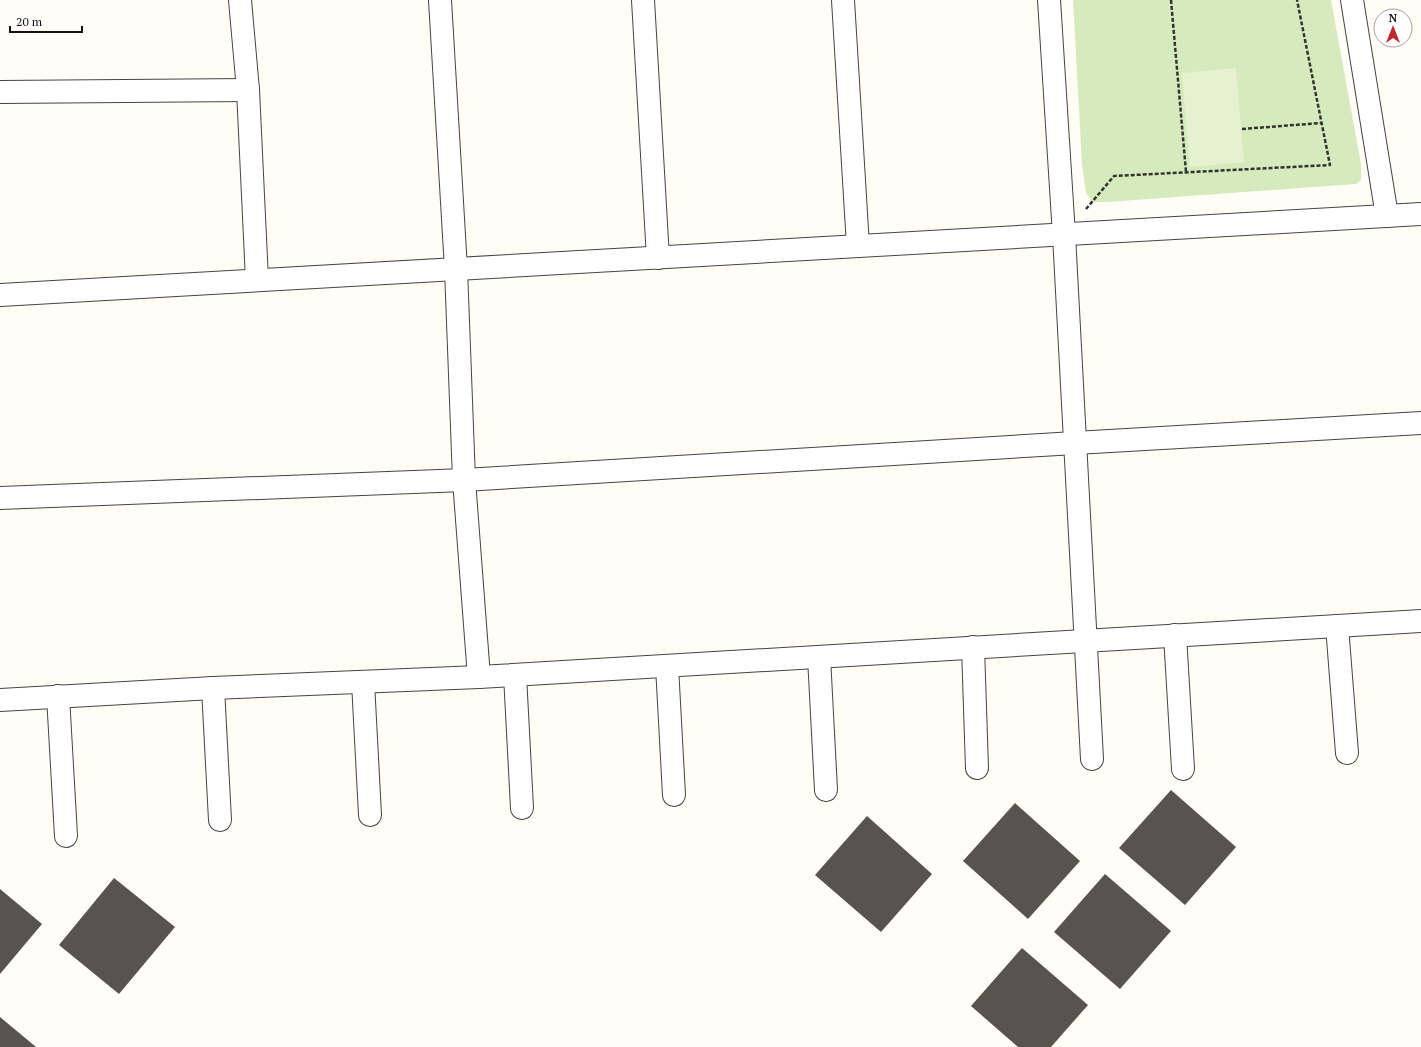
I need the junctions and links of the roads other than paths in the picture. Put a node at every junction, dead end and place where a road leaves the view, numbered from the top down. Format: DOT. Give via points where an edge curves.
graph roads {
  1 [pos="240,0"];
  2 [pos="440,0"];
  3 [pos="643,0"];
  4 [pos="843,0"];
  5 [pos="1049,0"];
  6 [pos="1352,0"];
  7 [pos="248,90"];
  8 [pos="0,92"];
  9 [pos="1421,214"];
  10 [pos="1387,216"];
  11 [pos="1064,235"];
  12 [pos="858,246"];
  13 [pos="658,258"];
  14 [pos="456,269"];
  15 [pos="257,280"];
  16 [pos="0,295"];
  17 [pos="1421,423"];
  18 [pos="1075,443"];
  19 [pos="464,480"];
  20 [pos="0,498"];
  21 [pos="1421,621"];
  22 [pos="1337,626"];
  23 [pos="1175,636"];
  24 [pos="1086,641"];
  25 [pos="973,647"];
  26 [pos="819,657"];
  27 [pos="667,666"];
  28 [pos="514,675"];
  29 [pos="479,677"];
  30 [pos="363,682"];
  31 [pos="213,688"];
  32 [pos="58,696"];
  33 [pos="0,700"];
  34 [pos="1347,753"];
  35 [pos="1092,759"];
  36 [pos="977,768"];
  37 [pos="1183,769"];
  38 [pos="826,790"];
  39 [pos="674,795"];
  40 [pos="522,808"];
  41 [pos="370,815"];
  42 [pos="220,820"];
  43 [pos="66,836"];
  1 -- 7 [label="street"];
  2 -- 14 [label="street"];
  3 -- 13 [label="street"];
  4 -- 12 [label="street"];
  5 -- 11 [label="street"];
  6 -- 10 [label="street"];
  7 -- 8 [label="street"];
  7 -- 15 [label="street"];
  9 -- 10 [label="street"];
  10 -- 11 [label="street"];
  11 -- 12 [label="street"];
  11 -- 18 [label="street"];
  12 -- 13 [label="street"];
  13 -- 14 [label="street"];
  14 -- 15 [label="street"];
  14 -- 19 [label="street"];
  15 -- 16 [label="street"];
  17 -- 18 [label="street"];
  18 -- 19 [label="street"];
  18 -- 24 [label="street"];
  19 -- 20 [label="street"];
  19 -- 29 [label="street"];
  21 -- 22 [label="street"];
  22 -- 23 [label="street"];
  22 -- 34 [label="street"];
  23 -- 24 [label="street"];
  23 -- 37 [label="street"];
  24 -- 25 [label="street"];
  24 -- 35 [label="street"];
  25 -- 26 [label="street"];
  25 -- 36 [label="street"];
  26 -- 27 [label="street"];
  26 -- 38 [label="street"];
  27 -- 28 [label="street"];
  27 -- 39 [label="street"];
  28 -- 29 [label="street"];
  28 -- 40 [label="street"];
  29 -- 30 [label="street"];
  30 -- 31 [label="street"];
  30 -- 41 [label="street"];
  31 -- 32 [label="street"];
  31 -- 42 [label="street"];
  32 -- 33 [label="street"];
  32 -- 43 [label="street"];
}
